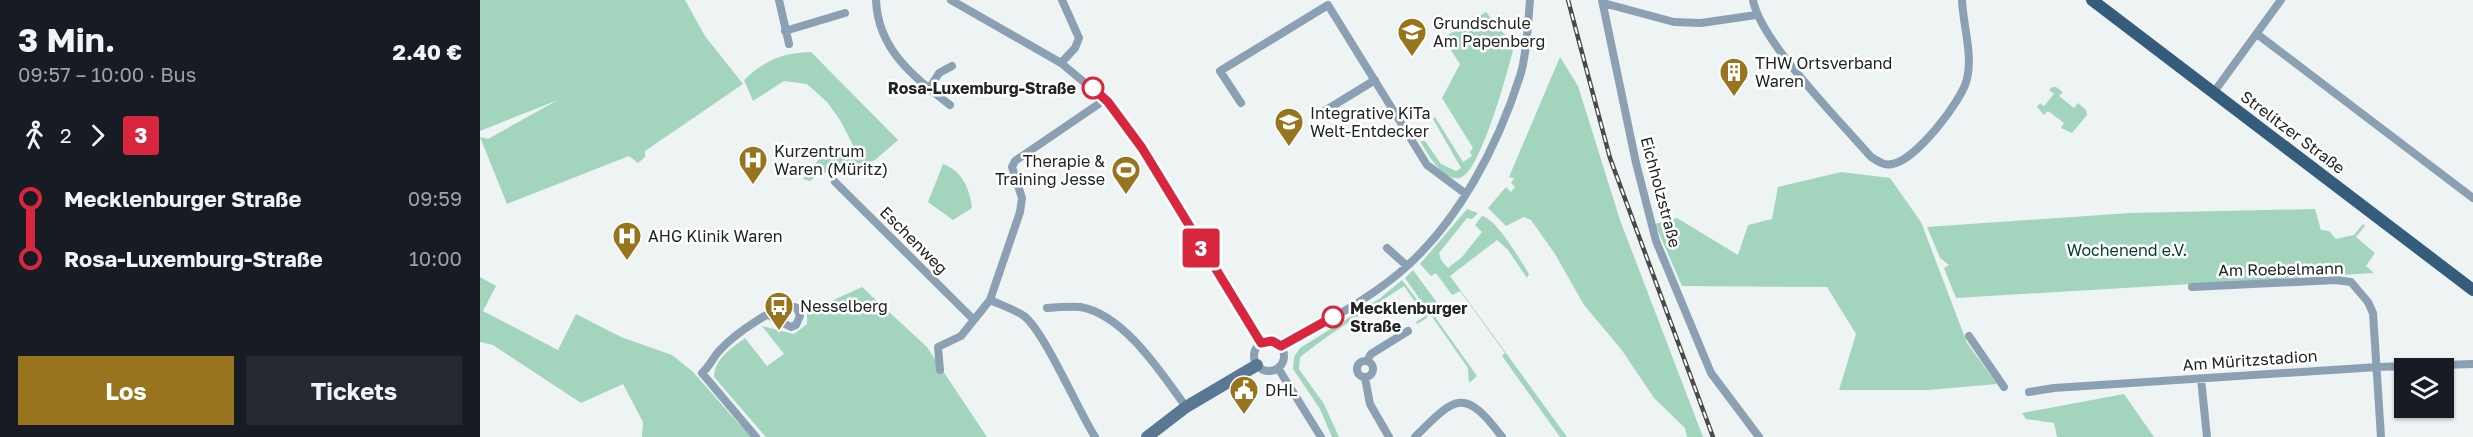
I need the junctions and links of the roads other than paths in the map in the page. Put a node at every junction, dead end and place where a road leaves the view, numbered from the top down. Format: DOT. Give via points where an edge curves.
graph roads {
  1 [pos="778,0"];
  2 [pos="876,0"];
  3 [pos="951,0"];
  4 [pos="1062,0"];
  5 [pos="1530,0"];
  6 [pos="1753,0"];
  7 [pos="1962,0"];
  8 [pos="2092,0"];
  9 [pos="2281,0"];
  10 [pos="1603,2"];
  11 [pos="845,14"];
  12 [pos="1756,15"];
  13 [pos="785,31"];
  14 [pos="2256,34"];
  15 [pos="789,44"];
  16 [pos="1061,63"];
  17 [pos="952,66"];
  18 [pos="1375,80"];
  19 [pos="929,88"];
  20 [pos="2214,92"];
  21 [pos="1106,99"];
  22 [pos="1241,103"];
  23 [pos="950,105"];
  24 [pos="1318,115"];
  25 [pos="835,182"];
  26 [pos="1466,194"];
  27 [pos="2473,198"];
  28 [pos="1387,249"];
  29 [pos="1407,266"];
  30 [pos="2192,287"];
  31 [pos="2473,290"];
  32 [pos="990,300"];
  33 [pos="1047,308"];
  34 [pos="768,315"];
  35 [pos="973,319"];
  36 [pos="1408,332"];
  37 [pos="1969,336"];
  38 [pos="1261,343"];
  39 [pos="1281,346"];
  40 [pos="2473,364"];
  41 [pos="1257,365"];
  42 [pos="2378,366"];
  43 [pos="1278,368"];
  44 [pos="940,370"];
  45 [pos="2201,379"];
  46 [pos="2004,387"];
  47 [pos="2030,392"];
  48 [pos="1186,407"];
  49 [pos="756,437"];
  50 [pos="1095,437"];
  51 [pos="1147,437"];
  52 [pos="1322,437"];
  53 [pos="1389,437"];
  54 [pos="1415,437"];
  55 [pos="1502,437"];
  56 [pos="1759,437"];
  57 [pos="2207,437"];
  58 [pos="2381,437"];
  1 -- 13 [label="street"];
  2 -- 19 [label="street" via="886,42 897,59"];
  3 -- 16 [label="street"];
  4 -- 16 [label="street" via="1079,38"];
  5 -- 26 [label="street" via="1521,71 1486,159"];
  6 -- 12 [label="street"];
  7 -- 12 [label="street" via="1968,63 1965,87 1958,101 1921,144 1900,162 1886,165 1871,157 1782,53"];
  8 -- 20 [label="main road, Strelitzer Straße"];
  9 -- 14 [label="street"];
  10 -- 12 [label="street, Eichholzstraße" via="1674,22 1701,23"];
  10 -- 56 [label="street, Eichholzstraße" via="1656,241 1711,373"];
  11 -- 13 [label="street"];
  13 -- 15 [label="street"];
  14 -- 20 [label="street"];
  14 -- 27 [label="street"];
  16 -- 21 [label="street"];
  17 -- 19 [label="street" via="939,73"];
  18 -- 22 [label="street" via="1328,4 1220,71"];
  18 -- 24 [label="street"];
  18 -- 26 [label="street" via="1427,165"];
  19 -- 23 [label="street"];
  20 -- 31 [label="main road, Strelitzer Straße"];
  21 -- 32 [label="street" via="1015,161 1012,167 1022,198 1020,212"];
  21 -- 38 [label="street" via="1142,148"];
  25 -- 35 [label="street, Eschenweg"];
  26 -- 29 [label="street"];
  28 -- 29 [label="street"];
  29 -- 39 [label="street" via="1374,292"];
  30 -- 42 [label="street, Am Roebelmann" via="2351,282 2373,314"];
  32 -- 35 [label="street"];
  32 -- 50 [label="street" via="1024,316 1038,331"];
  33 -- 48 [label="street" via="1081,307 1109,320 1148,355"];
  34 -- 49 [label="street" via="722,348 702,373"];
  35 -- 44 [label="street" via="961,336 938,347"];
  36 -- 53 [label="street" via="1371,354 1357,368 1365,378 1370,404"];
  37 -- 46 [label="street"];
  38 -- 39 [label="street" via="1272,341"];
  38 -- 41 [label="street" via="1254,356"];
  39 -- 43 [label="street" via="1284,360"];
  40 -- 42 [label="street, Am Müritzstadion"];
  41 -- 43 [label="street" via="1271,371"];
  41 -- 48 [label="street"];
  42 -- 45 [label="street, Am Müritzstadion"];
  42 -- 58 [label="street"];
  43 -- 52 [label="street"];
  45 -- 47 [label="street, Am Müritzstadion"];
  45 -- 57 [label="street"];
  48 -- 51 [label="street"];
  54 -- 55 [label="street" via="1443,410 1459,403 1482,411"];
}
